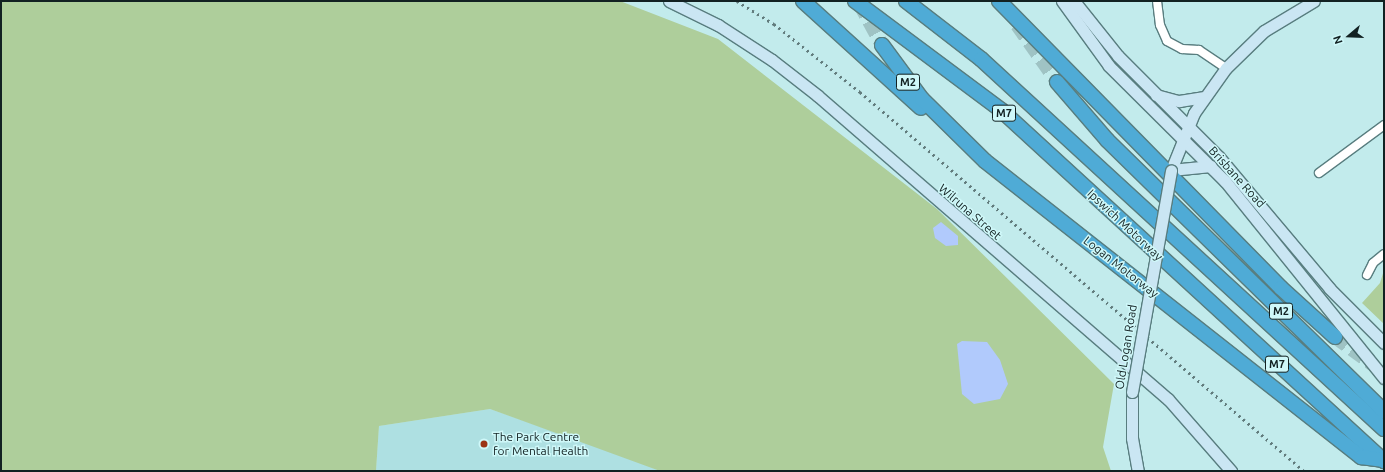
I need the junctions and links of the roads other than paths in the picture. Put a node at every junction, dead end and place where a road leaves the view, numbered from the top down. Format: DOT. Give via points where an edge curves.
graph roads {
  1 [pos="668,1"];
  2 [pos="803,1"];
  3 [pos="855,1"];
  4 [pos="906,1"];
  5 [pos="999,1"];
  6 [pos="1062,1"];
  7 [pos="1074,1"];
  8 [pos="1157,1"];
  9 [pos="1314,1"];
  10 [pos="882,45"];
  11 [pos="1226,68"];
  12 [pos="1057,82"];
  13 [pos="1156,95"];
  14 [pos="1203,97"];
  15 [pos="937,116"];
  16 [pos="1384,125"];
  17 [pos="1188,127"];
  18 [pos="1182,139"];
  19 [pos="1211,166"];
  20 [pos="1174,168"];
  21 [pos="1319,174"];
  22 [pos="1268,232"];
  23 [pos="1384,254"];
  24 [pos="1367,275"];
  25 [pos="1335,337"];
  26 [pos="1384,343"];
  27 [pos="1384,353"];
  28 [pos="1384,378"];
  29 [pos="1384,411"];
  30 [pos="1384,429"];
  31 [pos="1383,461"];
  32 [pos="1138,471"];
  33 [pos="1232,471"];
  1 -- 33 [label="main road, Wilruna Street" via="718,24 772,60 818,96 1168,399"];
  2 -- 15 [label="highway" via="915,104"];
  3 -- 31 [label="highway, Ipswich Motorway / M7" via="1001,110"];
  4 -- 30 [label="highway, Ipswich Motorway / M7" via="987,64"];
  5 -- 25 [label="highway" via="1281,288"];
  6 -- 18 [label="main road, Brisbane Road" via="1109,66"];
  7 -- 13 [label="main road, Brisbane Road" via="1118,56"];
  8 -- 11 [label="street" via="1160,25 1167,41 1182,49 1199,50"];
  9 -- 11 [label="main road, Old Logan Road" via="1264,31"];
  10 -- 15 [label="highway, Logan Motorway / M2"];
  11 -- 14 [label="main road, Old Logan Road"];
  12 -- 29 [label="highway, M2" via="1106,140"];
  13 -- 14 [label="main road" via="1179,101"];
  13 -- 17 [label="main road, Brisbane Road"];
  14 -- 17 [label="main road, Old Logan Road"];
  15 -- 31 [label="highway, Logan Motorway / M2" via="985,160 1361,457"];
  16 -- 21 [label="street"];
  17 -- 18 [label="main road, Old Logan Road"];
  17 -- 26 [label="main road, Brisbane Road" via="1230,170 1344,305"];
  18 -- 19 [label="main road, Brisbane Road"];
  18 -- 20 [label="main road, Old Logan Road"];
  19 -- 20 [label="main road"];
  19 -- 22 [label="main road, Brisbane Road"];
  20 -- 32 [label="main road, Old Logan Road, bridge" via="1132,392 1132,438"];
  22 -- 27 [label="main road"];
  22 -- 28 [label="main road, Brisbane Road" via="1274,247"];
  23 -- 24 [label="street" via="1373,263"];
}
